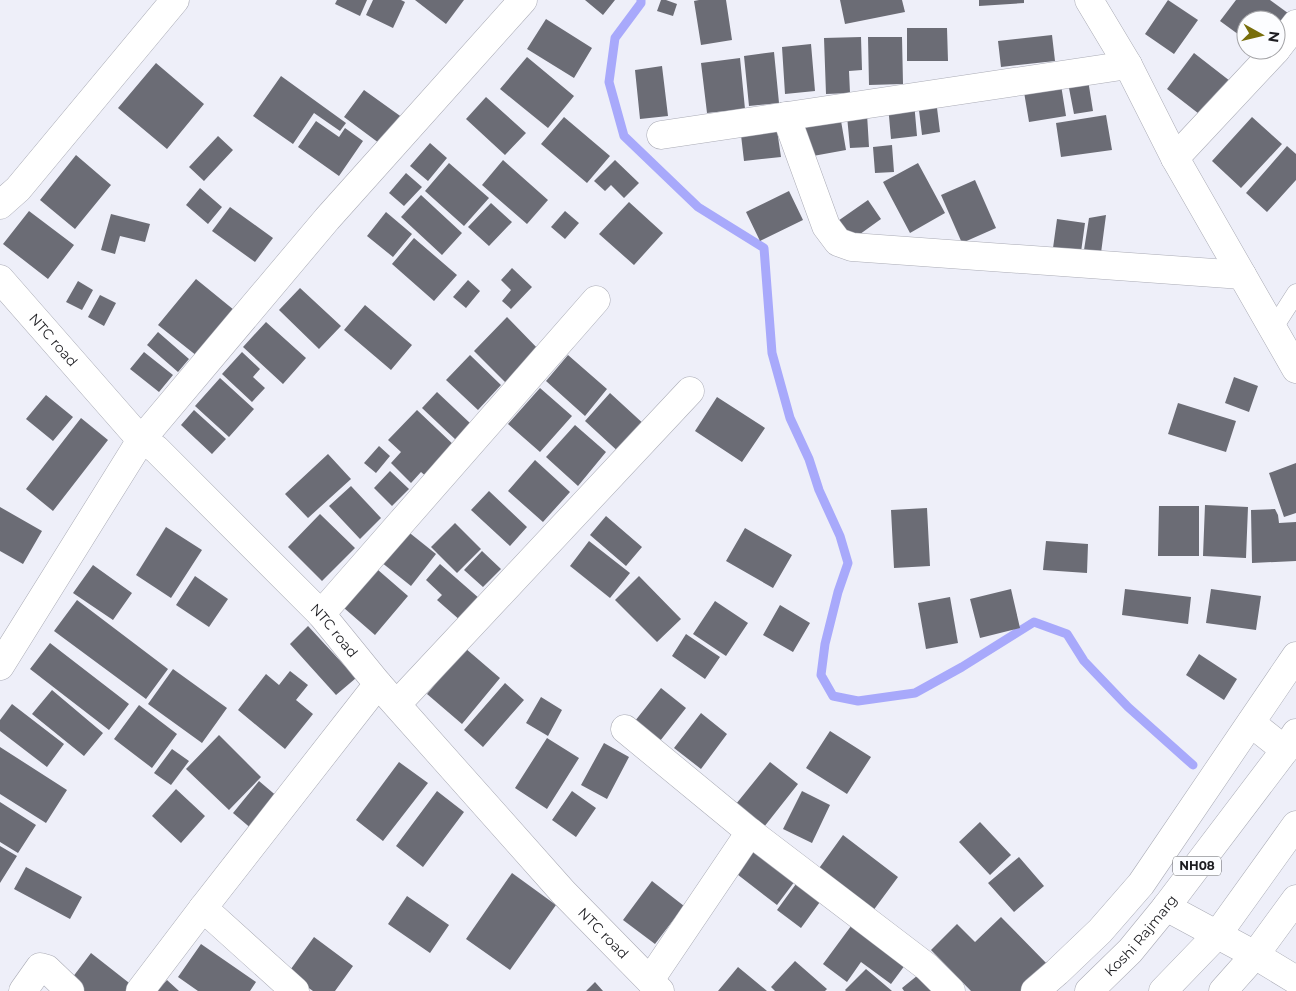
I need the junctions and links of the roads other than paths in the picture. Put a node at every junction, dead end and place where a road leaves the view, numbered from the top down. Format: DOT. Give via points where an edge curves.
graph roads {
  1 [pos="175,0"];
  2 [pos="523,0"];
  3 [pos="1089,0"];
  4 [pos="1296,24"];
  5 [pos="1286,37"];
  6 [pos="1267,60"];
  7 [pos="1128,65"];
  8 [pos="786,116"];
  9 [pos="660,135"];
  10 [pos="1175,158"];
  11 [pos="0,205"];
  12 [pos="1242,275"];
  13 [pos="0,279"];
  14 [pos="1296,293"];
  15 [pos="596,300"];
  16 [pos="1273,329"];
  17 [pos="1296,369"];
  18 [pos="690,391"];
  19 [pos="142,440"];
  20 [pos="321,614"];
  21 [pos="1296,656"];
  22 [pos="0,666"];
  23 [pos="378,684"];
  24 [pos="396,704"];
  25 [pos="1251,723"];
  26 [pos="625,729"];
  27 [pos="1291,742"];
  28 [pos="1296,825"];
  29 [pos="750,832"];
  30 [pos="1296,899"];
  31 [pos="1166,907"];
  32 [pos="203,908"];
  33 [pos="1217,935"];
  34 [pos="1255,955"];
  35 [pos="1296,980"];
  36 [pos="655,986"];
  37 [pos="23,991"];
  38 [pos="70,991"];
  39 [pos="140,991"];
  40 [pos="295,991"];
  41 [pos="951,991"];
  42 [pos="1035,991"];
  43 [pos="1089,991"];
  44 [pos="1163,991"];
  45 [pos="1223,991"];
  1 -- 11 [label="street" via="18,189"];
  2 -- 19 [label="street" via="327,219"];
  3 -- 7 [label="street"];
  4 -- 5 [label="street"];
  6 -- 10 [label="street"];
  7 -- 8 [label="street"];
  7 -- 10 [label="street"];
  8 -- 9 [label="street"];
  8 -- 12 [label="street" via="826,226 838,242 852,247"];
  10 -- 12 [label="street"];
  12 -- 16 [label="street"];
  13 -- 19 [label="street, NTC road"];
  14 -- 16 [label="lane"];
  15 -- 20 [label="street"];
  16 -- 17 [label="street"];
  18 -- 24 [label="street"];
  19 -- 20 [label="street, NTC road" via="156,449"];
  19 -- 22 [label="street"];
  20 -- 23 [label="street, NTC road"];
  21 -- 25 [label="street"];
  23 -- 24 [label="street, NTC road"];
  23 -- 32 [label="street"];
  24 -- 36 [label="street, NTC road" via="563,892"];
  25 -- 27 [label="street"];
  25 -- 42 [label="street" via="1141,884 1100,931"];
  26 -- 29 [label="street"];
  27 -- 31 [label="street, Koshi Rajmarg / NH08"];
  28 -- 33 [label="street"];
  29 -- 36 [label="street"];
  29 -- 41 [label="street" via="927,967"];
  30 -- 34 [label="street"];
  31 -- 33 [label="street"];
  31 -- 43 [label="street, Koshi Rajmarg / NH08" via="1130,951"];
  32 -- 39 [label="street"];
  32 -- 40 [label="street"];
  33 -- 34 [label="street"];
  33 -- 44 [label="street"];
  34 -- 35 [label="street"];
  34 -- 45 [label="street"];
  37 -- 38 [label="street" via="40,967 47,969"];
}
